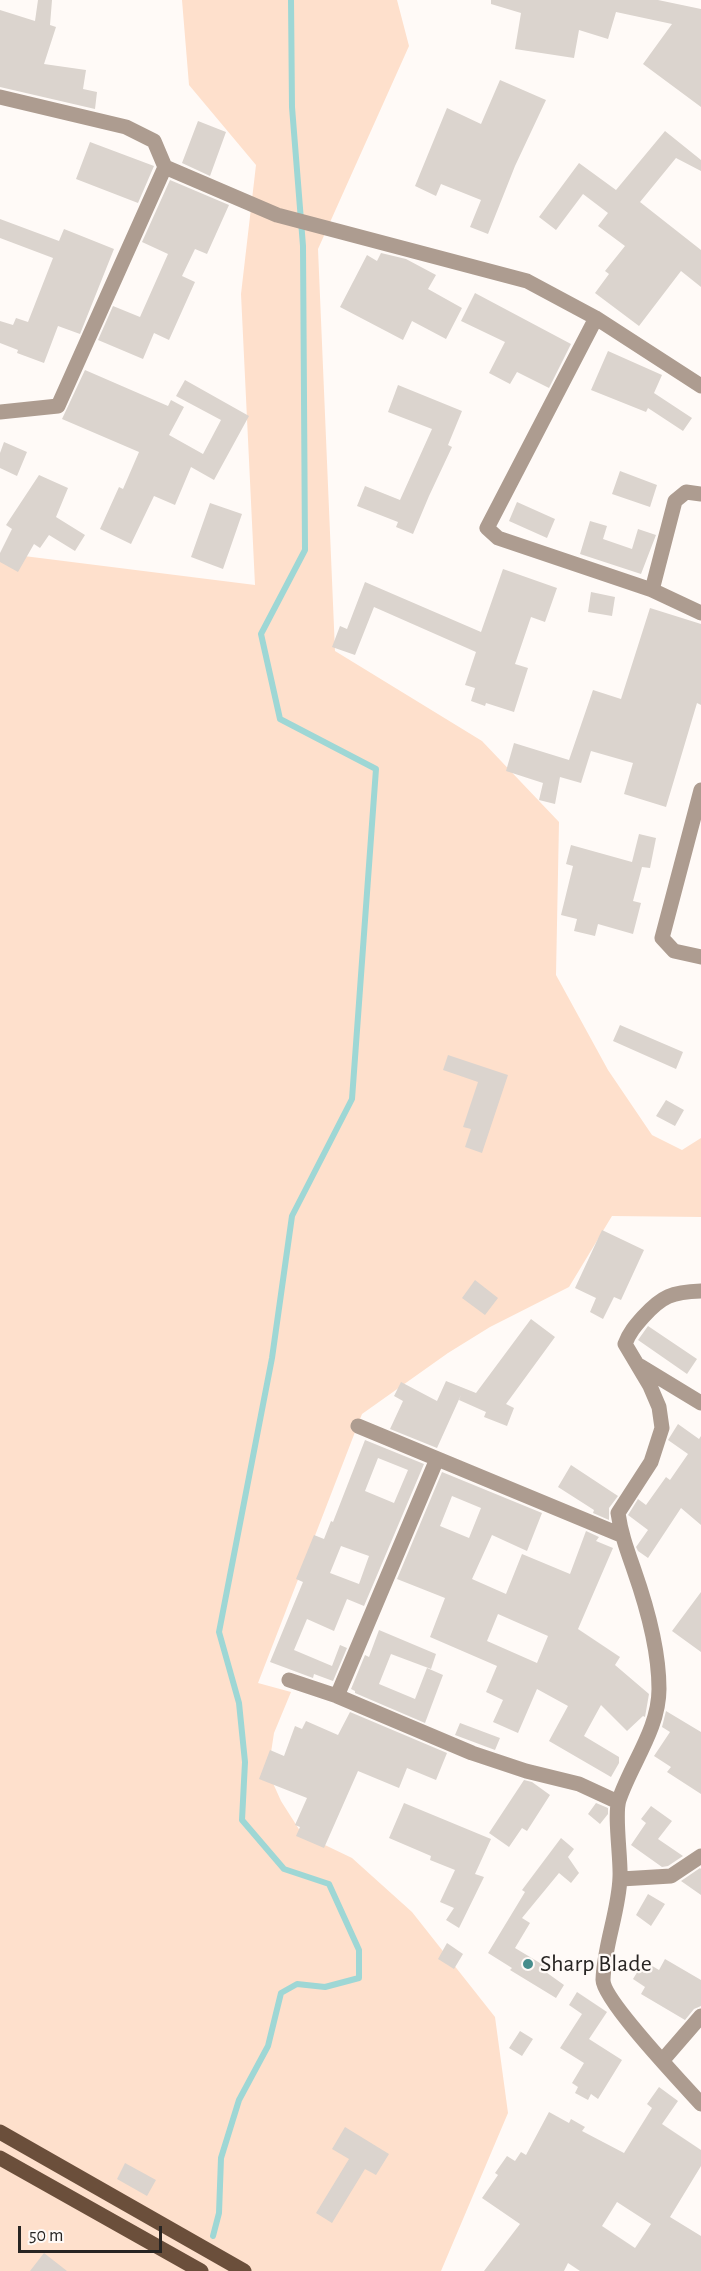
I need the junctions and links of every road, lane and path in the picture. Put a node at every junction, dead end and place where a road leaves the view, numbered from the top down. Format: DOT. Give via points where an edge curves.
graph roads {
  1 [pos="0,97"];
  2 [pos="165,167"];
  3 [pos="596,318"];
  4 [pos="701,386"];
  5 [pos="0,412"];
  6 [pos="701,494"];
  7 [pos="652,590"];
  8 [pos="701,613"];
  9 [pos="701,790"];
  10 [pos="701,957"];
  11 [pos="701,1291"];
  12 [pos="637,1365"];
  13 [pos="701,1403"];
  14 [pos="358,1426"];
  15 [pos="437,1459"];
  16 [pos="621,1535"];
  17 [pos="289,1680"];
  18 [pos="338,1696"];
  19 [pos="618,1802"];
  20 [pos="701,1856"];
  21 [pos="621,1879"];
  22 [pos="701,2016"];
  23 [pos="662,2061"];
  24 [pos="701,2104"];
  25 [pos="0,2132"];
  26 [pos="0,2158"];
  27 [pos="201,2271"];
  28 [pos="244,2271"];
  1 -- 2 [label="street" via="126,127 154,141"];
  2 -- 3 [label="street" via="277,215 528,281"];
  2 -- 5 [label="street" via="58,406"];
  3 -- 4 [label="street"];
  3 -- 7 [label="street" via="487,528 498,538"];
  6 -- 7 [label="street" via="686,492 675,501"];
  7 -- 8 [label="street"];
  9 -- 10 [label="street" via="662,938 674,951"];
  11 -- 12 [label="street" via="666,1296 634,1328 625,1344"];
  12 -- 13 [label="street"];
  12 -- 16 [label="street" via="654,1397 662,1428 651,1462 618,1513"];
  14 -- 15 [label="street"];
  15 -- 16 [label="street"];
  15 -- 18 [label="street"];
  16 -- 19 [label="street" via="657,1654 659,1691 657,1709"];
  17 -- 18 [label="street"];
  18 -- 19 [label="street" via="472,1753 579,1784"];
  19 -- 21 [label="street"];
  20 -- 21 [label="street" via="671,1876"];
  21 -- 23 [label="street" via="603,1984"];
  22 -- 23 [label="street"];
  23 -- 24 [label="street"];
  25 -- 28 [label="main road"];
  26 -- 27 [label="main road"];
}
